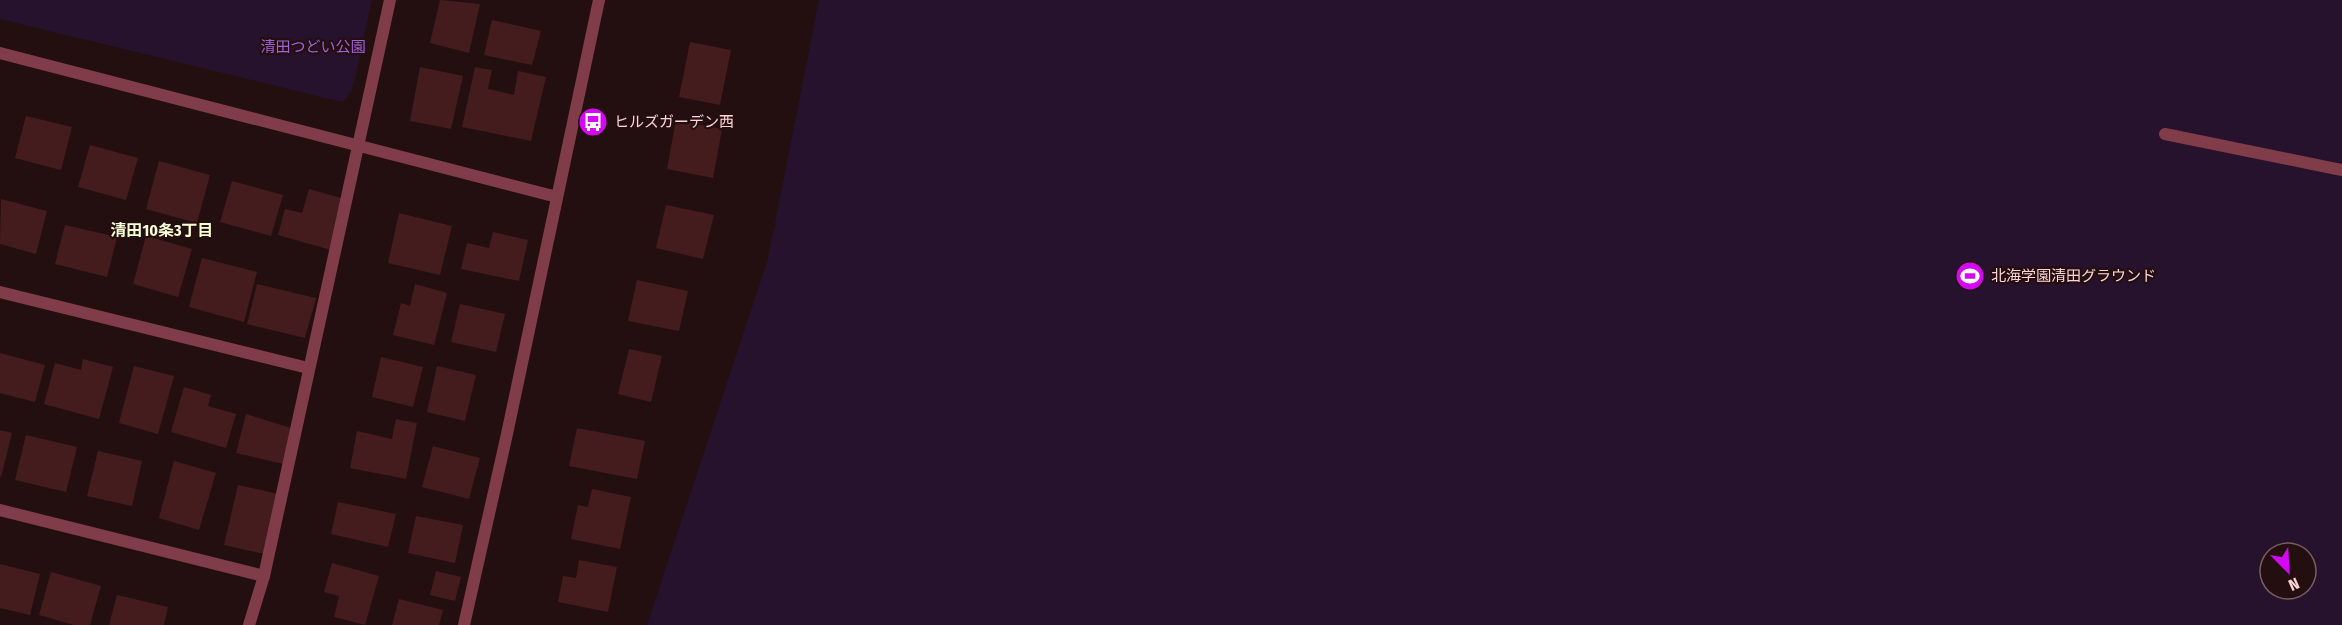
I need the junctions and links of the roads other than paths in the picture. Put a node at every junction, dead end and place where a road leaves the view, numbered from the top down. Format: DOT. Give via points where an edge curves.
graph roads {
  1 [pos="390,0"];
  2 [pos="599,0"];
  3 [pos="0,53"];
  4 [pos="2166,134"];
  5 [pos="359,146"];
  6 [pos="2342,170"];
  7 [pos="557,197"];
  8 [pos="0,292"];
  9 [pos="309,368"];
  10 [pos="0,510"];
  11 [pos="264,576"];
  12 [pos="249,625"];
  13 [pos="464,625"];
  1 -- 5 [label="street"];
  2 -- 7 [label="street"];
  3 -- 5 [label="street"];
  4 -- 6 [label="street"];
  5 -- 7 [label="street"];
  5 -- 9 [label="street"];
  7 -- 13 [label="street"];
  8 -- 9 [label="street"];
  9 -- 11 [label="street"];
  10 -- 11 [label="street"];
  11 -- 12 [label="street"];
}
